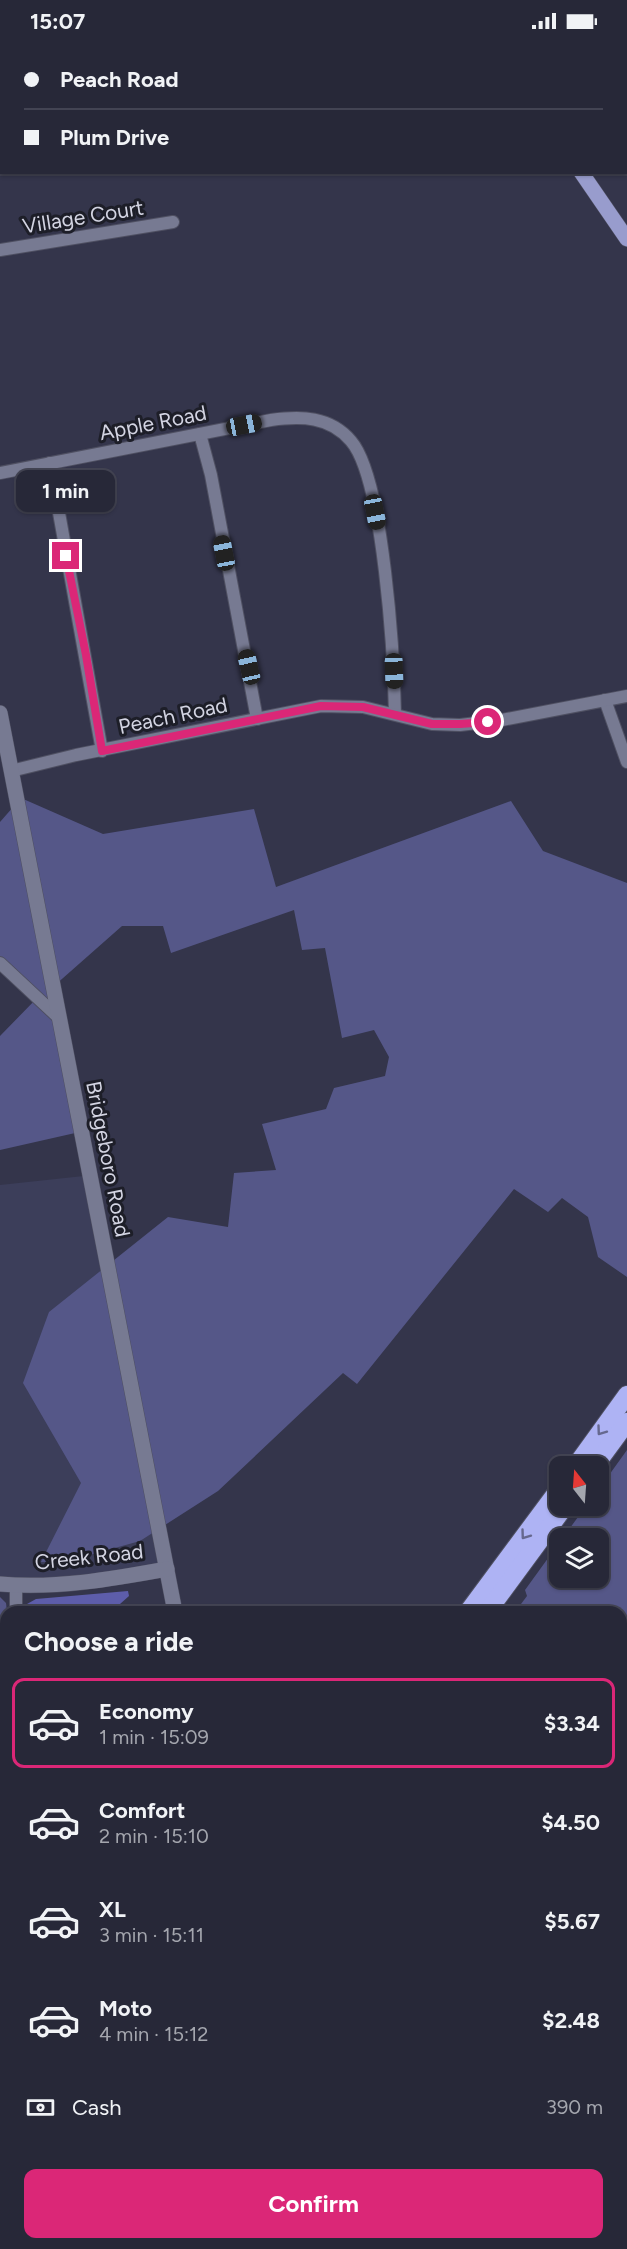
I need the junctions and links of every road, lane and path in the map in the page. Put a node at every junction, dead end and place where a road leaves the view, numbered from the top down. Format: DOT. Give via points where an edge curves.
graph roads {
  1 [pos="582,174"];
  2 [pos="173,222"];
  3 [pos="627,239"];
  4 [pos="0,250"];
  5 [pos="200,434"];
  6 [pos="50,463"];
  7 [pos="0,473"];
  8 [pos="627,696"];
  9 [pos="605,700"];
  10 [pos="0,714"];
  11 [pos="395,714"];
  12 [pos="257,718"];
  13 [pos="102,751"];
  14 [pos="627,762"];
  15 [pos="11,771"];
  16 [pos="0,963"];
  17 [pos="59,1018"];
  18 [pos="627,1395"];
  19 [pos="627,1422"];
  20 [pos="582,1456"];
  21 [pos="602,1456"];
  22 [pos="549,1503"];
  23 [pos="558,1516"];
  24 [pos="167,1569"];
  25 [pos="0,1584"];
  26 [pos="16,1585"];
  27 [pos="16,1606"];
  28 [pos="174,1606"];
  29 [pos="472,1606"];
  30 [pos="491,1606"];
  1 -- 3 [label="main road"];
  2 -- 4 [label="street, Village Court"];
  5 -- 6 [label="street, Apple Road"];
  5 -- 11 [label="street, Apple Road" via="303,417 332,425 351,439 371,493 384,565"];
  5 -- 12 [label="street"];
  6 -- 7 [label="street, Apple Road"];
  6 -- 13 [label="street"];
  8 -- 9 [label="street, Peach Road"];
  9 -- 11 [label="street, Peach Road" via="467,724 432,724"];
  9 -- 14 [label="street"];
  10 -- 15 [label="street, Bridgeboro Road"];
  11 -- 12 [label="street, Peach Road" via="363,707 321,706"];
  12 -- 13 [label="street, Peach Road"];
  13 -- 15 [label="street, Peach Road"];
  15 -- 17 [label="street, Bridgeboro Road"];
  16 -- 17 [label="street"];
  17 -- 24 [label="street, Bridgeboro Road"];
  18 -- 20 [label="highway, one-way"];
  19 -- 21 [label="highway"];
  22 -- 29 [label="highway, one-way"];
  23 -- 30 [label="highway"];
  24 -- 26 [label="street, Creek Road" via="92,1581"];
  24 -- 28 [label="street, Bridgeboro Road"];
  25 -- 26 [label="street, Creek Road"];
  26 -- 27 [label="street, Creek Road"];
}
